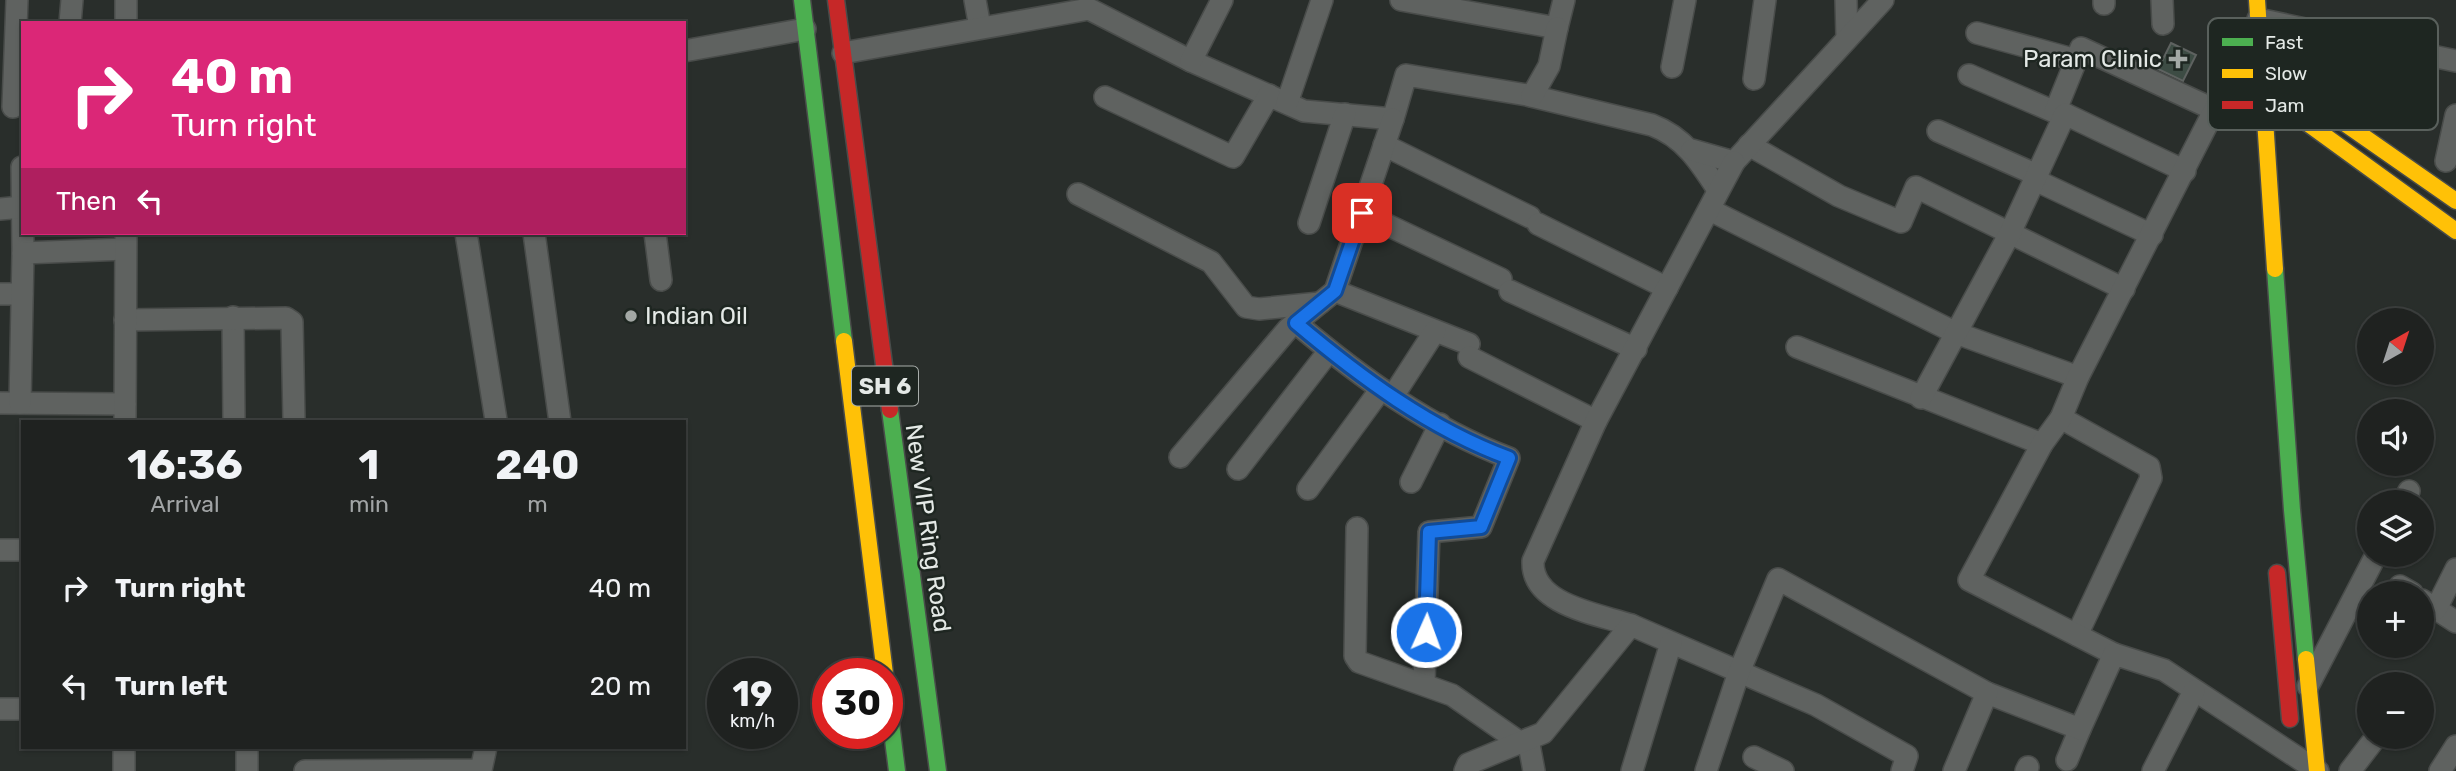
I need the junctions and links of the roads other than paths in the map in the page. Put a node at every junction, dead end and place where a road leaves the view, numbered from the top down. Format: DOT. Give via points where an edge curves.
graph roads {
  1 [pos="17,0"];
  2 [pos="72,0"];
  3 [pos="126,0"];
  4 [pos="802,0"];
  5 [pos="836,0"];
  6 [pos="975,0"];
  7 [pos="1222,0"];
  8 [pos="1322,0"];
  9 [pos="1401,0"];
  10 [pos="1564,0"];
  11 [pos="1685,0"];
  12 [pos="1765,0"];
  13 [pos="1846,0"];
  14 [pos="1883,0"];
  15 [pos="2162,0"];
  16 [pos="2258,9"];
  17 [pos="2292,18"];
  18 [pos="70,21"];
  19 [pos="126,21"];
  20 [pos="2163,24"];
  21 [pos="980,27"];
  22 [pos="1557,28"];
  23 [pos="805,29"];
  24 [pos="1977,33"];
  25 [pos="1847,37"];
  26 [pos="686,51"];
  27 [pos="844,53"];
  28 [pos="2438,56"];
  29 [pos="2076,60"];
  30 [pos="1191,61"];
  31 [pos="2456,61"];
  32 [pos="1549,66"];
  33 [pos="1672,67"];
  34 [pos="1969,75"];
  35 [pos="1754,79"];
  36 [pos="1532,96"];
  37 [pos="1105,97"];
  38 [pos="1278,99"];
  39 [pos="1557,103"];
  40 [pos="2208,107"];
  41 [pos="12,108"];
  42 [pos="2060,113"];
  43 [pos="1345,114"];
  44 [pos="2456,115"];
  45 [pos="1393,119"];
  46 [pos="2208,124"];
  47 [pos="2265,130"];
  48 [pos="2318,130"];
  49 [pos="2356,130"];
  50 [pos="1938,131"];
  51 [pos="1384,145"];
  52 [pos="1749,145"];
  53 [pos="1692,150"];
  54 [pos="838,151"];
  55 [pos="2446,161"];
  56 [pos="1734,162"];
  57 [pos="2185,171"];
  58 [pos="2036,177"];
  59 [pos="1718,190"];
  60 [pos="1078,194"];
  61 [pos="2456,201"];
  62 [pos="21,207"];
  63 [pos="0,209"];
  64 [pos="1710,210"];
  65 [pos="1362,213"];
  66 [pos="1309,223"];
  67 [pos="2456,230"];
  68 [pos="2010,233"];
  69 [pos="23,235"];
  70 [pos="466,235"];
  71 [pos="534,235"];
  72 [pos="655,235"];
  73 [pos="2152,235"];
  74 [pos="125,241"];
  75 [pos="23,253"];
  76 [pos="661,280"];
  77 [pos="1667,288"];
  78 [pos="2124,289"];
  79 [pos="0,294"];
  80 [pos="22,294"];
  81 [pos="1328,297"];
  82 [pos="233,317"];
  83 [pos="125,320"];
  84 [pos="1296,323"];
  85 [pos="1435,331"];
  86 [pos="1956,333"];
  87 [pos="1797,347"];
  88 [pos="10,348"];
  89 [pos="1636,349"];
  90 [pos="1329,351"];
  91 [pos="2078,377"];
  92 [pos="1387,393"];
  93 [pos="1921,398"];
  94 [pos="869,402"];
  95 [pos="10,403"];
  96 [pos="43,412"];
  97 [pos="125,413"];
  98 [pos="2061,418"];
  99 [pos="234,420"];
  100 [pos="294,420"];
  101 [pos="496,420"];
  102 [pos="560,420"];
  103 [pos="1596,421"];
  104 [pos="1440,424"];
  105 [pos="2042,444"];
  106 [pos="1180,457"];
  107 [pos="1238,469"];
  108 [pos="1411,482"];
  109 [pos="1308,489"];
  110 [pos="1357,527"];
  111 [pos="0,550"];
  112 [pos="21,550"];
  113 [pos="2276,562"];
  114 [pos="2370,567"];
  115 [pos="2456,569"];
  116 [pos="2434,598"];
  117 [pos="2434,607"];
  118 [pos="2456,622"];
  119 [pos="1631,625"];
  120 [pos="2077,635"];
  121 [pos="1671,643"];
  122 [pos="2114,654"];
  123 [pos="884,658"];
  124 [pos="1739,672"];
  125 [pos="1424,682"];
  126 [pos="2307,688"];
  127 [pos="2194,691"];
  128 [pos="1987,693"];
  129 [pos="0,709"];
  130 [pos="21,709"];
  131 [pos="2080,729"];
  132 [pos="1523,740"];
  133 [pos="2456,746"];
  134 [pos="124,749"];
  135 [pos="247,749"];
  136 [pos="486,749"];
  137 [pos="894,749"];
  138 [pos="2367,749"];
  139 [pos="1754,757"];
  140 [pos="2067,760"];
  141 [pos="2296,764"];
  142 [pos="124,771"];
  143 [pos="247,771"];
  144 [pos="305,771"];
  145 [pos="897,771"];
  146 [pos="937,771"];
  147 [pos="1465,771"];
  148 [pos="1534,771"];
  149 [pos="1632,771"];
  150 [pos="1706,771"];
  151 [pos="1783,771"];
  152 [pos="1902,771"];
  153 [pos="1954,771"];
  154 [pos="2153,771"];
  155 [pos="2317,771"];
  156 [pos="2350,771"];
  157 [pos="2440,771"];
  1 -- 41 [label="street"];
  2 -- 18 [label="street"];
  3 -- 19 [label="street"];
  4 -- 23 [label="main road, New VIP Ring Road / SH 6"];
  5 -- 27 [label="main road, New VIP Ring Road / SH 6"];
  6 -- 21 [label="street"];
  7 -- 30 [label="street"];
  8 -- 38 [label="street"];
  9 -- 22 [label="street"];
  10 -- 22 [label="street"];
  11 -- 33 [label="street"];
  12 -- 35 [label="street"];
  13 -- 25 [label="street"];
  14 -- 25 [label="street"];
  15 -- 20 [label="street"];
  16 -- 17 [label="street"];
  21 -- 27 [label="street"];
  21 -- 30 [label="street" via="1089,9"];
  22 -- 32 [label="street"];
  23 -- 26 [label="street"];
  23 -- 54 [label="main road, New VIP Ring Road / SH 6"];
  24 -- 29 [label="street"];
  25 -- 52 [label="street"];
  27 -- 54 [label="main road, New VIP Ring Road / SH 6"];
  28 -- 31 [label="street"];
  29 -- 40 [label="street" via="2081,48"];
  29 -- 42 [label="street"];
  30 -- 38 [label="street"];
  32 -- 36 [label="street"];
  32 -- 39 [label="street"];
  34 -- 42 [label="street"];
  36 -- 39 [label="street"];
  36 -- 45 [label="street" via="1406,75"];
  37 -- 38 [label="street" via="1233,157"];
  38 -- 43 [label="street" via="1304,111"];
  39 -- 53 [label="street" via="1652,125"];
  42 -- 57 [label="street"];
  42 -- 58 [label="street"];
  43 -- 45 [label="street"];
  43 -- 66 [label="street"];
  44 -- 55 [label="street"];
  45 -- 51 [label="street"];
  46 -- 57 [label="street"];
  47 -- 126 [label="main road"];
  48 -- 67 [label="main road"];
  49 -- 61 [label="main road"];
  50 -- 58 [label="street"];
  51 -- 65 [label="street"];
  51 -- 77 [label="street"];
  52 -- 56 [label="street"];
  52 -- 68 [label="street" via="1839,196 1900,222 1916,187"];
  53 -- 56 [label="street"];
  53 -- 59 [label="street"];
  54 -- 94 [label="main road, New VIP Ring Road / SH 6"];
  54 -- 94 [label="main road, New VIP Ring Road / SH 6"];
  56 -- 59 [label="street"];
  57 -- 73 [label="street"];
  58 -- 68 [label="street"];
  58 -- 73 [label="street"];
  59 -- 64 [label="street"];
  60 -- 81 [label="street" via="1211,262 1246,307 1259,309"];
  62 -- 63 [label="street"];
  64 -- 77 [label="street"];
  64 -- 86 [label="street"];
  65 -- 81 [label="street"];
  65 -- 89 [label="street"];
  68 -- 78 [label="street"];
  68 -- 86 [label="street"];
  69 -- 75 [label="street"];
  70 -- 101 [label="street"];
  71 -- 102 [label="street"];
  72 -- 76 [label="street"];
  73 -- 78 [label="street"];
  74 -- 75 [label="street"];
  74 -- 83 [label="street"];
  75 -- 80 [label="street"];
  77 -- 89 [label="street"];
  78 -- 91 [label="street"];
  79 -- 80 [label="street"];
  80 -- 88 [label="street"];
  81 -- 84 [label="street"];
  81 -- 85 [label="street"];
  82 -- 83 [label="street"];
  82 -- 99 [label="street"];
  82 -- 100 [label="street" via="277,316 292,322"];
  83 -- 97 [label="street"];
  84 -- 90 [label="street"];
  84 -- 106 [label="street"];
  85 -- 92 [label="street"];
  85 -- 103 [label="street"];
  86 -- 91 [label="street"];
  86 -- 93 [label="street"];
  87 -- 93 [label="street"];
  88 -- 95 [label="street"];
  89 -- 103 [label="street"];
  90 -- 92 [label="street"];
  90 -- 107 [label="street"];
  91 -- 98 [label="street"];
  92 -- 104 [label="street"];
  92 -- 109 [label="street"];
  93 -- 105 [label="street"];
  94 -- 123 [label="main road, New VIP Ring Road / SH 6"];
  94 -- 146 [label="main road, New VIP Ring Road / SH 6"];
  95 -- 96 [label="street"];
  96 -- 97 [label="street"];
  98 -- 105 [label="street"];
  98 -- 120 [label="street" via="2149,467 2151,478"];
  103 -- 119 [label="street" via="1532,571 1549,596"];
  104 -- 108 [label="street"];
  104 -- 125 [label="street" via="1509,458 1481,527 1429,532"];
  105 -- 120 [label="street" via="1969,580"];
  110 -- 125 [label="street" via="1355,656 1371,668"];
  111 -- 112 [label="street"];
  113 -- 141 [label="main road"];
  114 -- 126 [label="street"];
  115 -- 116 [label="street"];
  117 -- 118 [label="street"];
  119 -- 121 [label="street"];
  119 -- 132 [label="street" via="1543,733"];
  120 -- 122 [label="street"];
  121 -- 124 [label="street"];
  121 -- 149 [label="street"];
  122 -- 127 [label="street" via="2164,670"];
  122 -- 131 [label="street"];
  124 -- 128 [label="street" via="1778,579"];
  124 -- 150 [label="street"];
  124 -- 152 [label="street" via="1816,705 1907,756"];
  125 -- 132 [label="street"];
  126 -- 155 [label="main road"];
  127 -- 141 [label="street"];
  127 -- 154 [label="street"];
  128 -- 131 [label="street"];
  128 -- 153 [label="street"];
  129 -- 130 [label="street"];
  131 -- 140 [label="street"];
  132 -- 147 [label="street" via="1468,764"];
  132 -- 148 [label="street"];
  133 -- 157 [label="street"];
  134 -- 142 [label="street"];
  135 -- 143 [label="street"];
  136 -- 144 [label="street" via="481,769"];
  137 -- 145 [label="main road"];
  138 -- 156 [label="street"];
  139 -- 151 [label="street"];
  141 -- 155 [label="street"];
}
